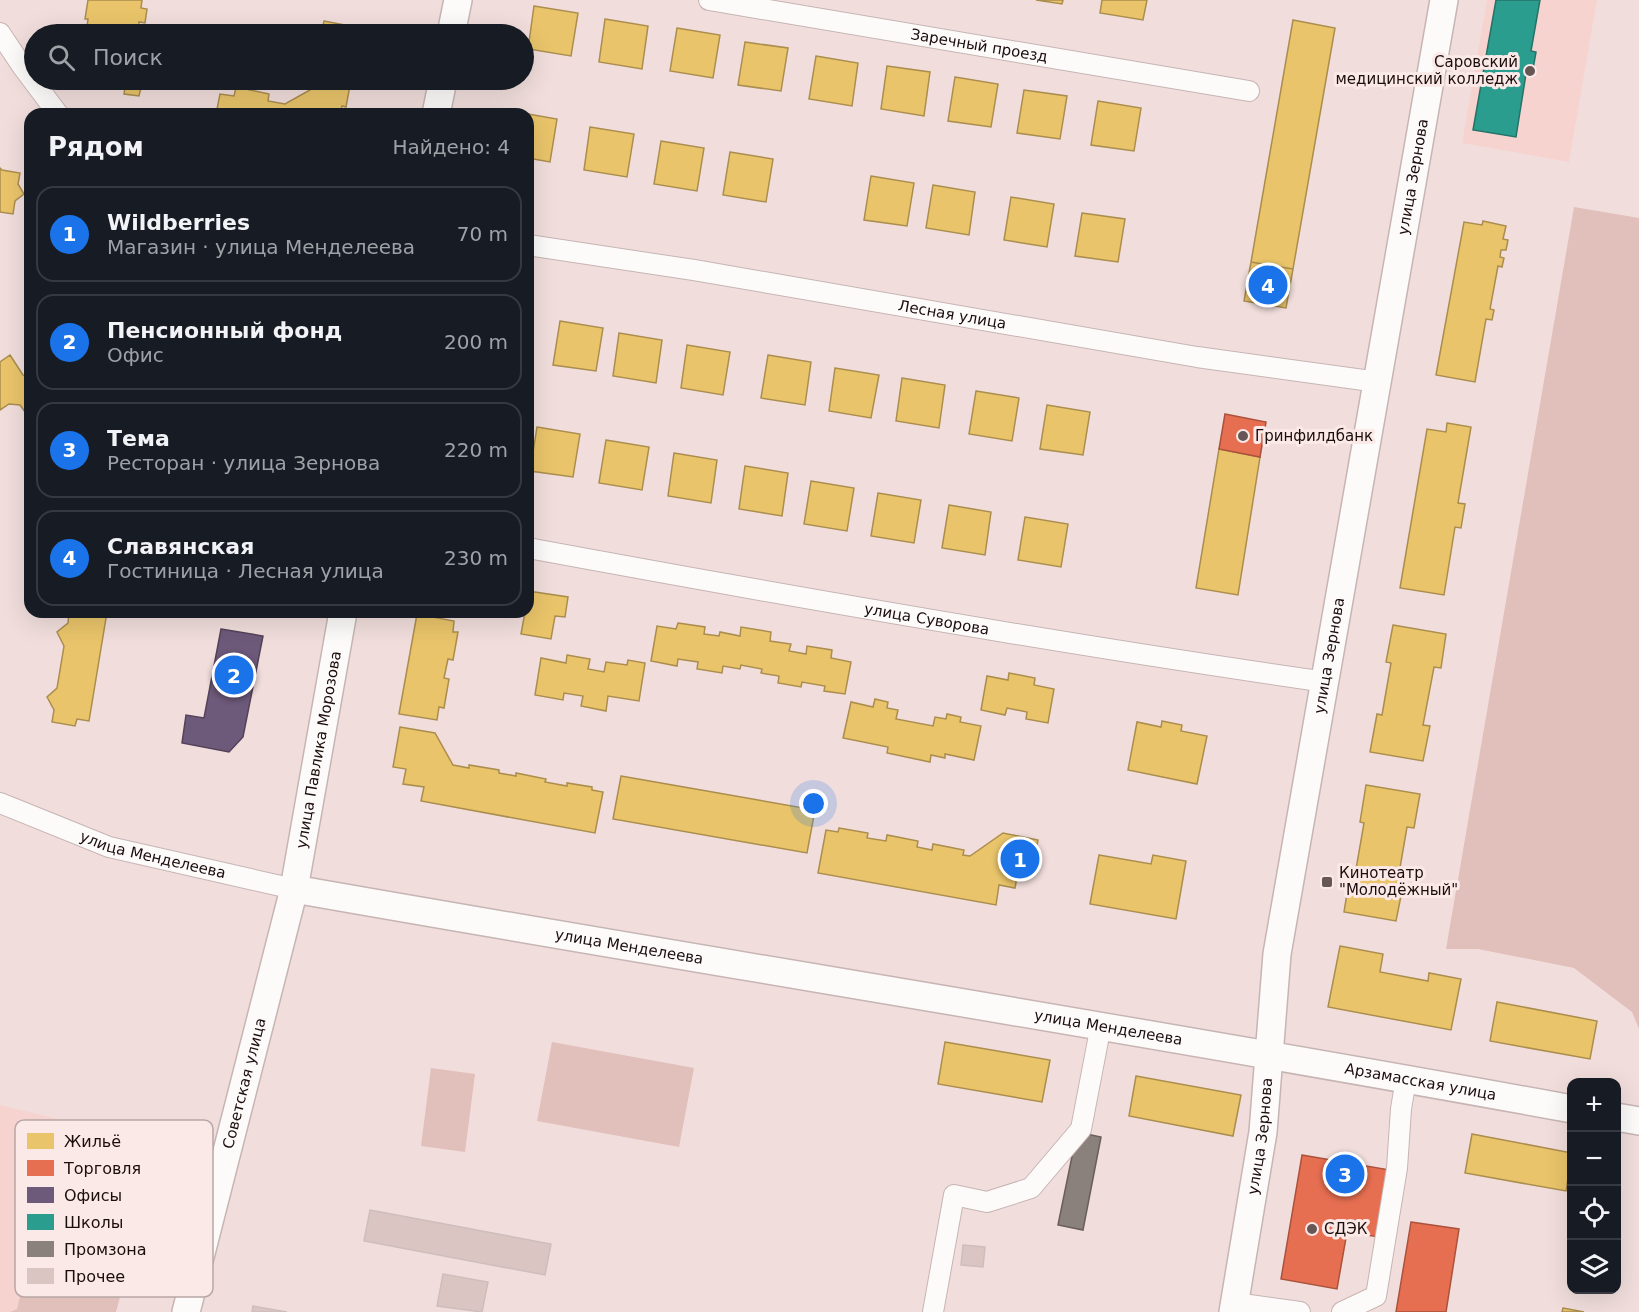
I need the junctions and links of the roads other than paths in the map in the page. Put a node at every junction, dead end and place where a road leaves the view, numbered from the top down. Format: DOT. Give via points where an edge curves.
graph roads {
  1 [pos="458,0"];
  2 [pos="709,0"];
  3 [pos="1444,0"];
  4 [pos="454,24"];
  5 [pos="0,33"];
  6 [pos="24,70"];
  7 [pos="40,90"];
  8 [pos="441,90"];
  9 [pos="1249,91"];
  10 [pos="53,108"];
  11 [pos="437,108"];
  12 [pos="534,246"];
  13 [pos="1378,382"];
  14 [pos="534,549"];
  15 [pos="342,618"];
  16 [pos="1326,682"];
  17 [pos="0,803"];
  18 [pos="294,889"];
  19 [pos="1101,1025"];
  20 [pos="1269,1054"];
  21 [pos="1406,1079"];
  22 [pos="1567,1108"];
  23 [pos="1621,1118"];
  24 [pos="1639,1122"];
  25 [pos="213,1206"];
  26 [pos="190,1297"];
  27 [pos="1234,1308"];
  28 [pos="186,1312"];
  29 [pos="933,1312"];
  30 [pos="1300,1312"];
  31 [pos="1342,1312"];
  1 -- 4 [label="street"];
  2 -- 9 [label="street, Заречный проезд"];
  3 -- 13 [label="street, улица Зернова"];
  5 -- 6 [label="street"];
  7 -- 10 [label="street"];
  8 -- 11 [label="street"];
  12 -- 13 [label="street, Лесная улица" via="1197,357"];
  13 -- 16 [label="street, улица Зернова"];
  14 -- 16 [label="street, улица Суворова" via="850,608"];
  15 -- 18 [label="street, улица Павлика Морозова"];
  16 -- 20 [label="street, улица Зернова" via="1277,954"];
  17 -- 18 [label="street, улица Менделеева" via="109,847"];
  18 -- 19 [label="street, улица Менделеева"];
  18 -- 25 [label="street, Советская улица"];
  19 -- 20 [label="street, улица Менделеева"];
  19 -- 29 [label="street" via="1081,1129 1031,1188 987,1202 954,1195"];
  20 -- 21 [label="street, Арзамасская улица"];
  20 -- 27 [label="street, улица Зернова" via="1263,1132"];
  21 -- 22 [label="street, Арзамасская улица"];
  21 -- 31 [label="street" via="1397,1168 1376,1296"];
  23 -- 24 [label="street"];
  26 -- 28 [label="street, Советская улица"];
  27 -- 30 [label="street"];
}
